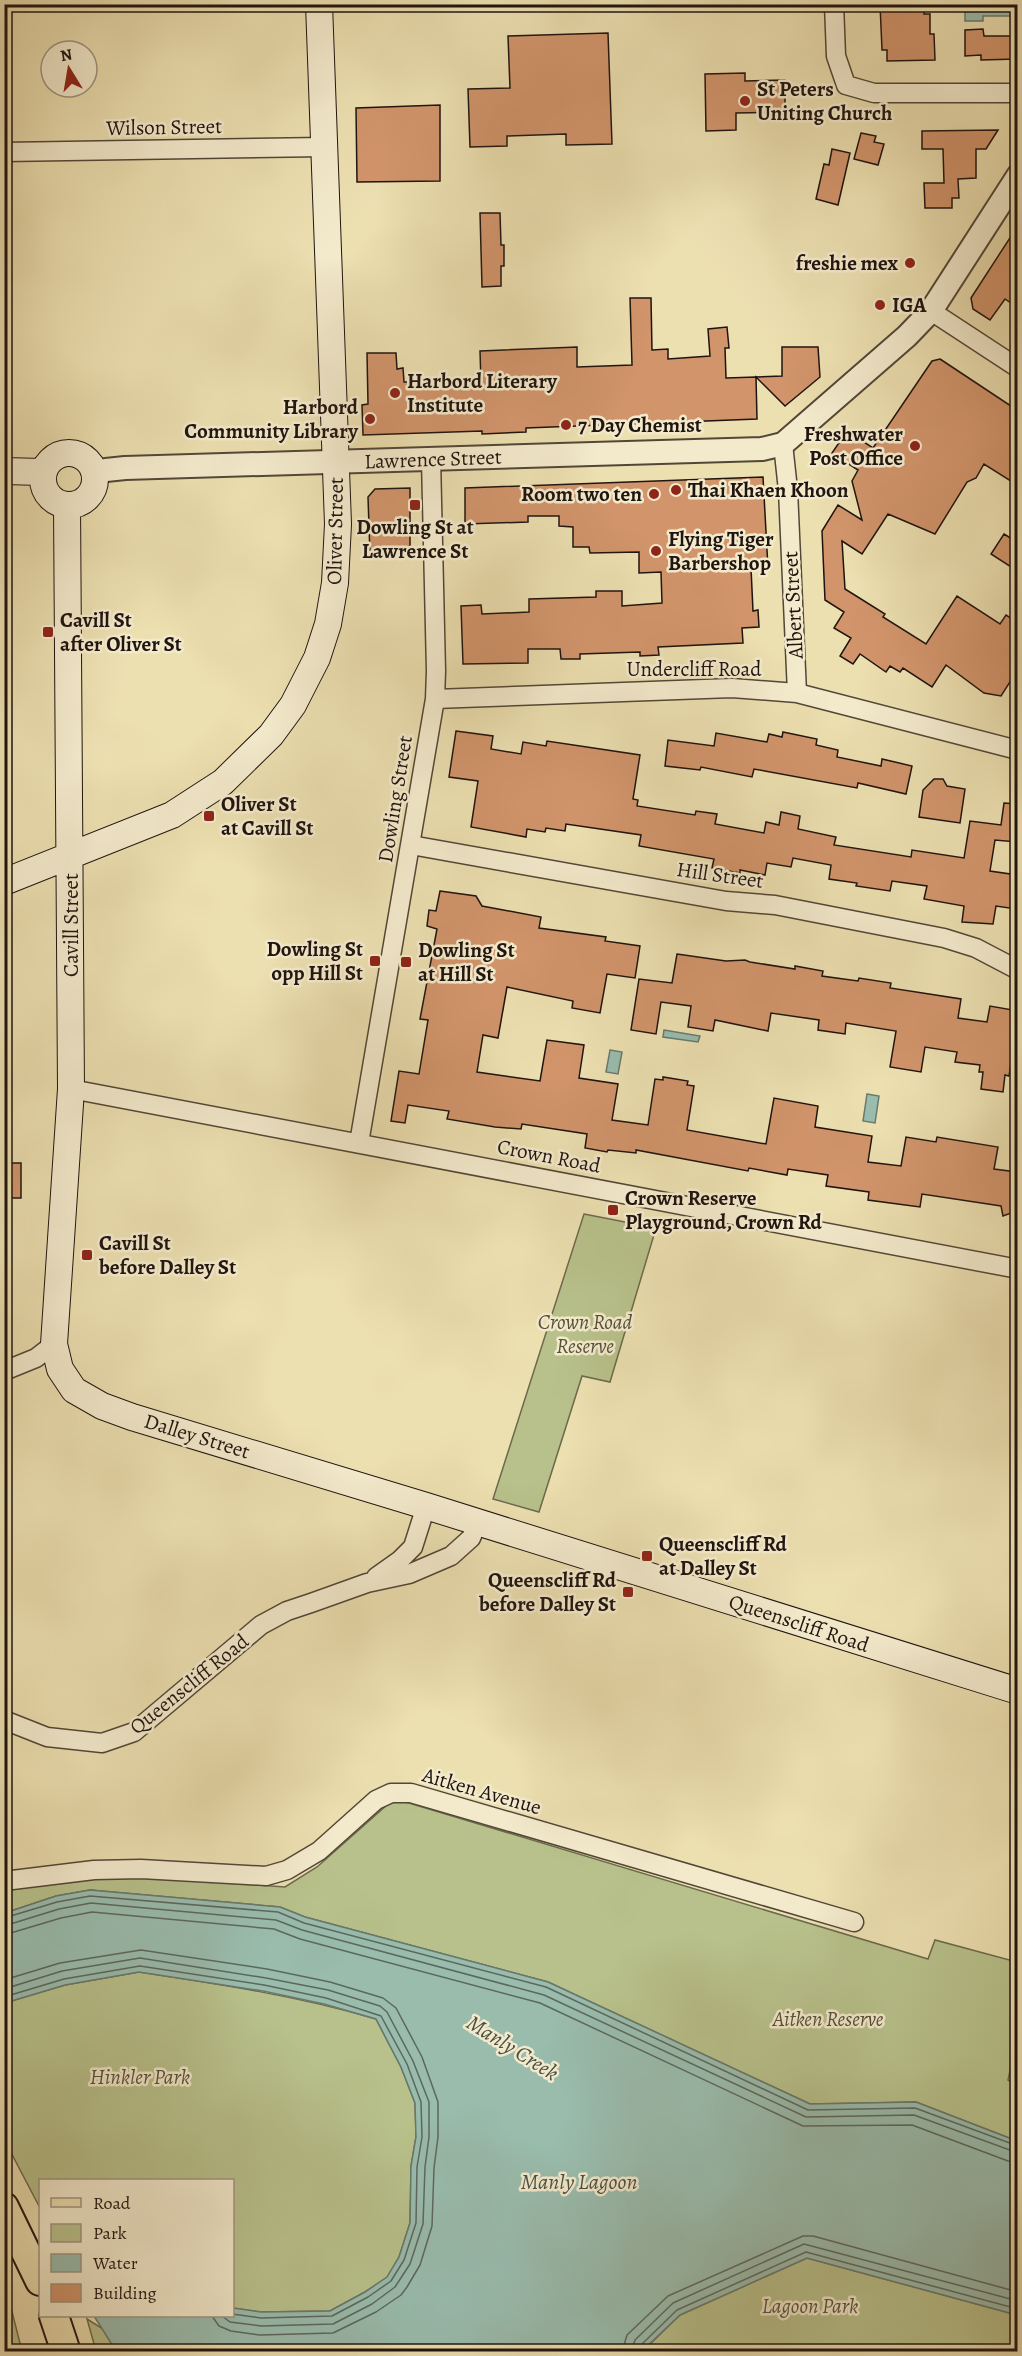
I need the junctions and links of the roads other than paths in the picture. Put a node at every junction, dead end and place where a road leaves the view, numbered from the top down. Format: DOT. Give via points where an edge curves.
graph roads {
  1 [pos="319,4"];
  2 [pos="834,4"];
  3 [pos="1017,93"];
  4 [pos="324,147"];
  5 [pos="4,152"];
  6 [pos="1017,176"];
  7 [pos="931,311"];
  8 [pos="1017,368"];
  9 [pos="778,446"];
  10 [pos="431,459"];
  11 [pos="336,463"];
  12 [pos="4,471"];
  13 [pos="42,472"];
  14 [pos="95,475"];
  15 [pos="67,505"];
  16 [pos="797,693"];
  17 [pos="435,699"];
  18 [pos="1017,750"];
  19 [pos="411,845"];
  20 [pos="70,855"];
  21 [pos="4,882"];
  22 [pos="1017,970"];
  23 [pos="71,1089"];
  24 [pos="359,1143"];
  25 [pos="1017,1269"];
  26 [pos="54,1344"];
  27 [pos="5,1371"];
  28 [pos="426,1506"];
  29 [pos="478,1522"];
  30 [pos="367,1583"];
  31 [pos="1017,1691"];
  32 [pos="4,1720"];
  33 [pos="4,1881"];
  34 [pos="854,1922"];
  35 [pos="4,2207"];
  36 [pos="39,2279"];
  37 [pos="54,2317"];
  38 [pos="66,2352"];
  1 -- 4 [label="main road, Oliver Street"];
  2 -- 3 [label="street" via="836,56 846,86 874,93"];
  4 -- 5 [label="street, Wilson Street"];
  4 -- 11 [label="main road, Oliver Street"];
  6 -- 7 [label="street"];
  7 -- 8 [label="street"];
  7 -- 9 [label="street"];
  9 -- 10 [label="street, Lawrence Street"];
  9 -- 16 [label="street, Albert Street" via="788,490"];
  10 -- 11 [label="street, Lawrence Street"];
  10 -- 17 [label="street, Dowling Street"];
  11 -- 14 [label="street, Lawrence Street" via="125,468"];
  11 -- 20 [label="main road, Oliver Street" via="338,544 333,603 317,658 293,705 248,759 198,800"];
  12 -- 13 [label="main road"];
  13 -- 14 [label="main road" via="54,457 65,453 88,461"];
  13 -- 15 [label="main road" via="45,492 58,504"];
  14 -- 15 [label="main road" via="95,485 87,498"];
  15 -- 20 [label="main road, Cavill Street"];
  16 -- 17 [label="street, Undercliff Road" via="732,688"];
  16 -- 18 [label="street, Undercliff Road"];
  17 -- 19 [label="street, Dowling Street"];
  19 -- 22 [label="street, Hill Street" via="726,901 775,905 944,938 976,948"];
  19 -- 24 [label="street, Dowling Street"];
  20 -- 21 [label="main road, Oliver Street"];
  20 -- 23 [label="main road, Cavill Street"];
  23 -- 24 [label="street, Crown Road"];
  23 -- 26 [label="main road, Cavill Street"];
  24 -- 25 [label="street, Crown Road"];
  26 -- 27 [label="street" via="36,1358"];
  26 -- 28 [label="main road, Dalley Street" via="68,1384 102,1406"];
  28 -- 29 [label="main road, Queenscliff Road"];
  28 -- 30 [label="street, Queenscliff Road" via="413,1547"];
  29 -- 30 [label="street, Queenscliff Road" via="471,1538 451,1556 409,1574"];
  29 -- 31 [label="main road, Queenscliff Road"];
  30 -- 32 [label="street, Queenscliff Road" via="288,1611 261,1625 134,1732 102,1743 47,1737"];
  33 -- 34 [label="street, Aitken Avenue" via="94,1870 266,1876 319,1851 376,1800 391,1792 411,1793"];
  35 -- 36 [label="main road"];
  37 -- 38 [label="main road"];
}
